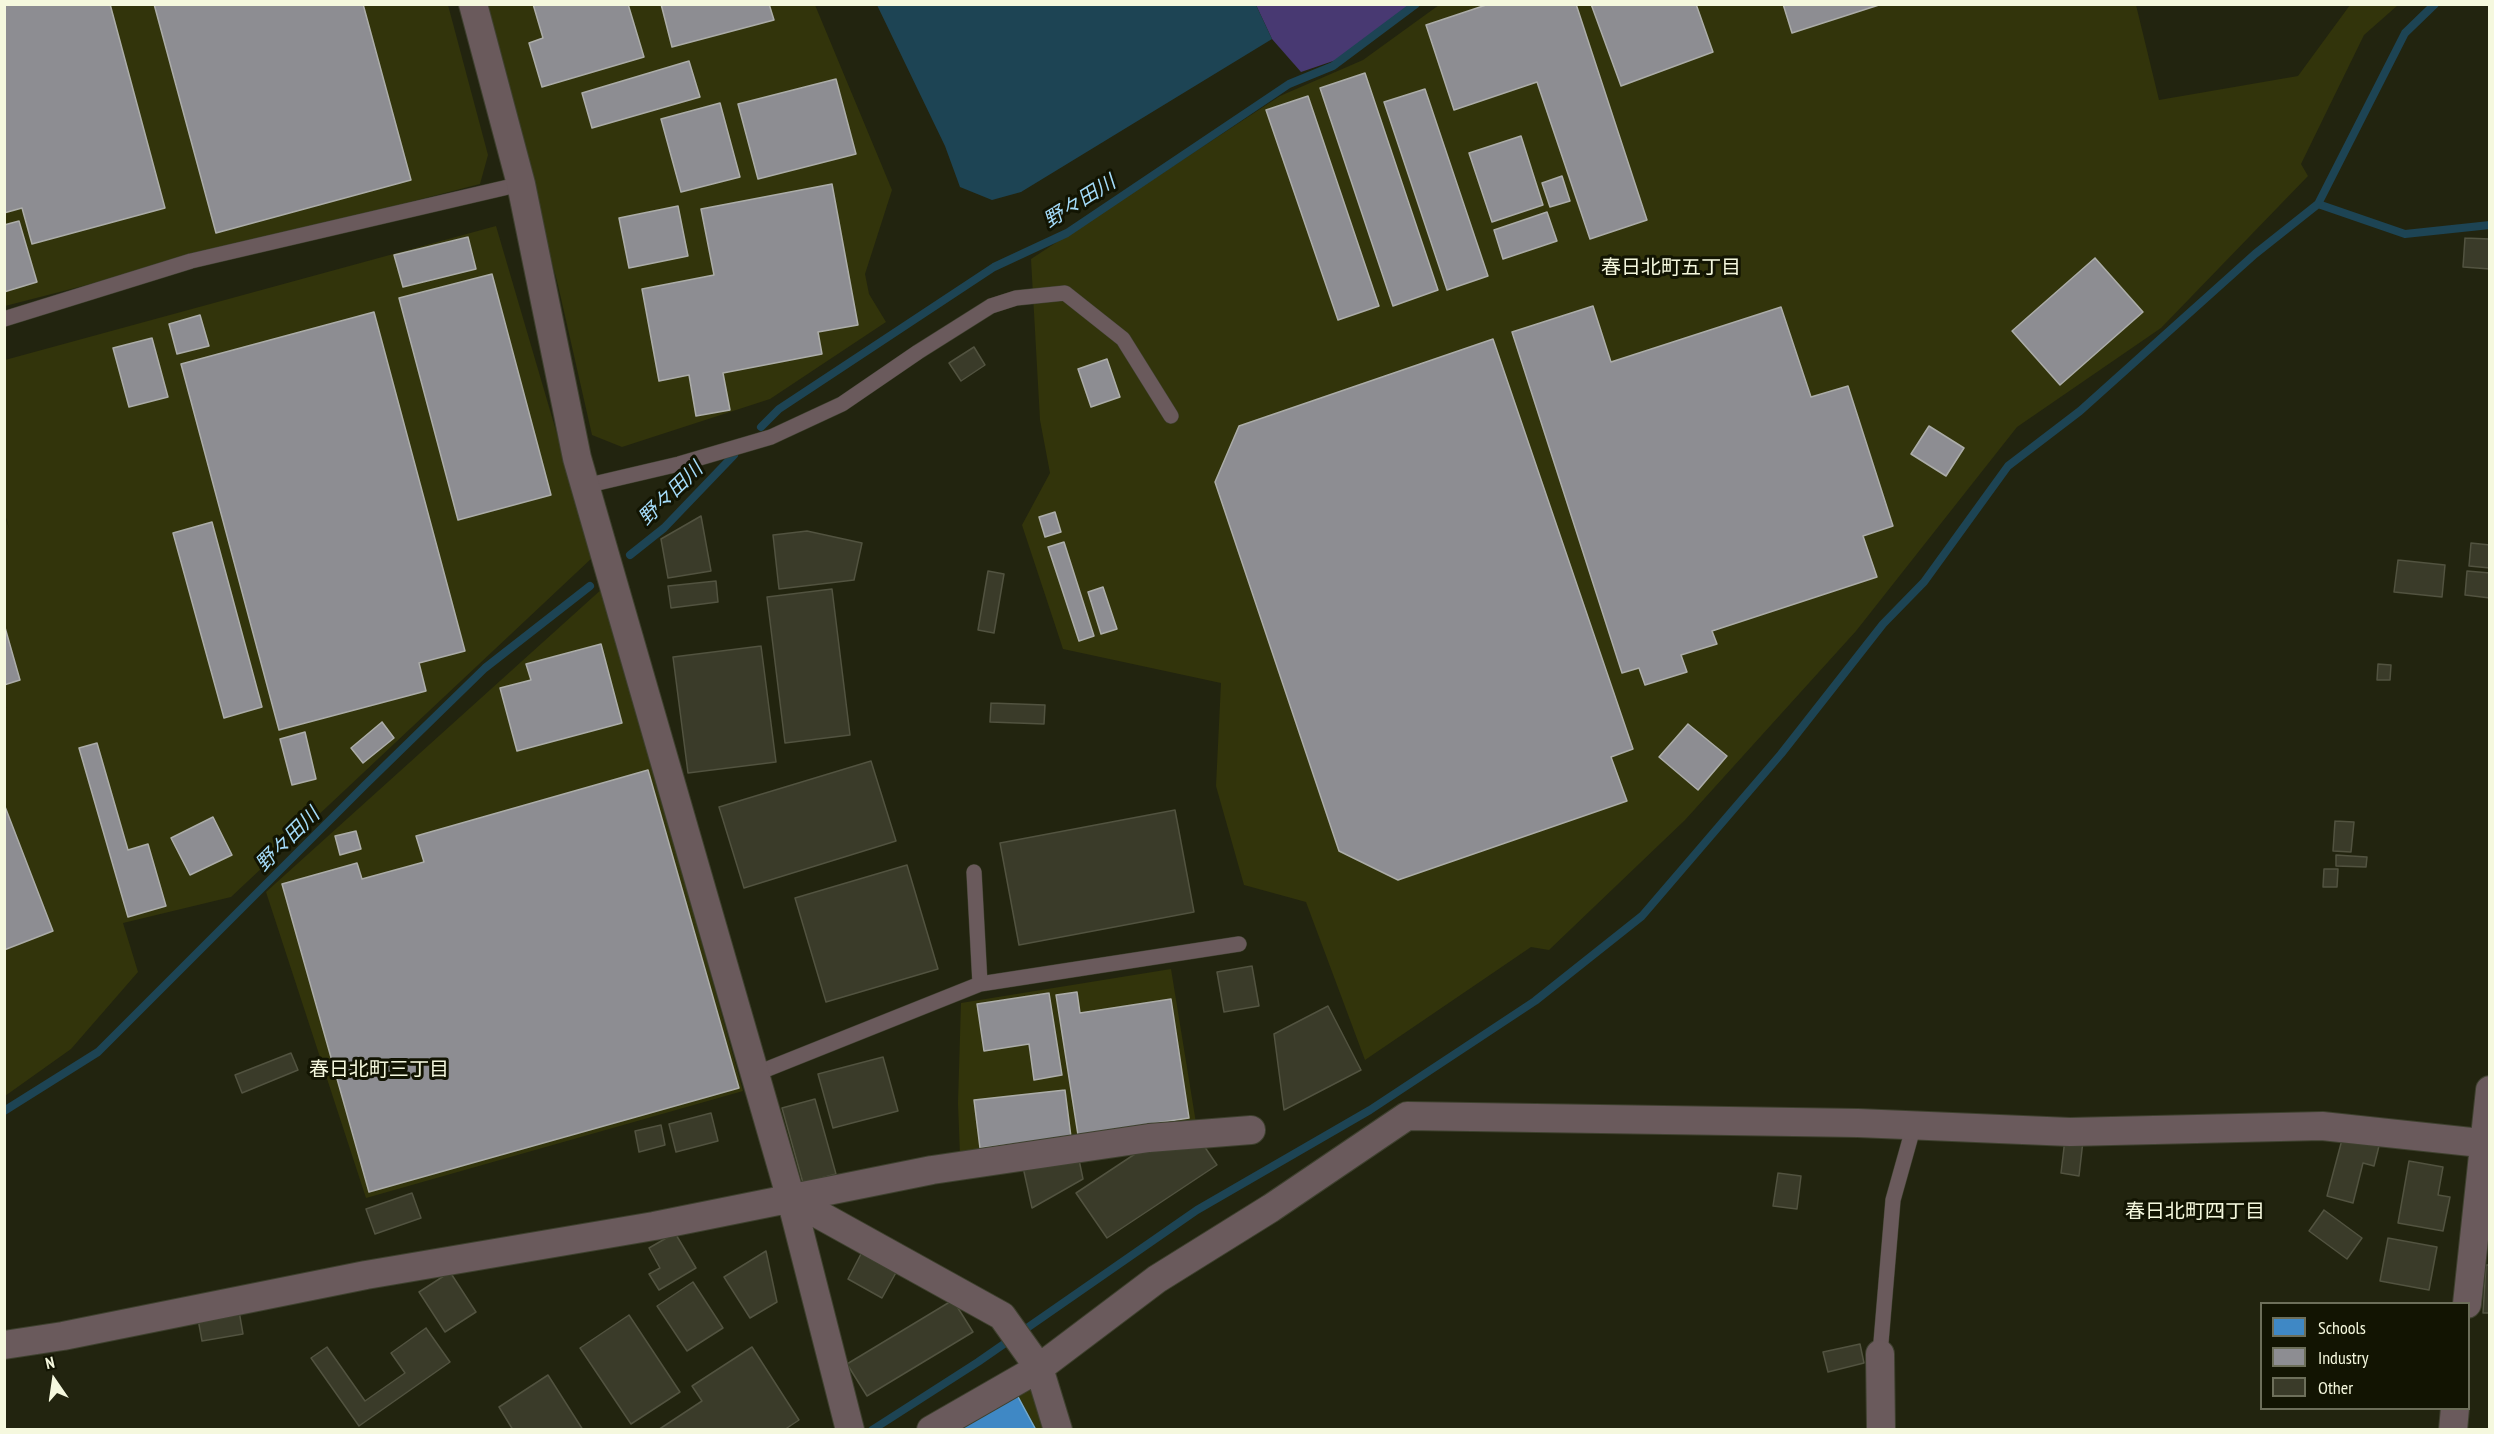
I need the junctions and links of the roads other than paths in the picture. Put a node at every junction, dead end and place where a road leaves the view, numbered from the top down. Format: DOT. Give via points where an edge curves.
graph roads {
  1 [pos="473,4"];
  2 [pos="520,184"];
  3 [pos="4,319"];
  4 [pos="1171,416"];
  5 [pos="585,486"];
  6 [pos="974,872"];
  7 [pos="1239,944"];
  8 [pos="980,984"];
  9 [pos="755,1074"];
  10 [pos="2490,1090"];
  11 [pos="1914,1125"];
  12 [pos="1251,1130"];
  13 [pos="2487,1144"];
  14 [pos="791,1198"];
  15 [pos="2467,1302"];
  16 [pos="4,1345"];
  17 [pos="1880,1354"];
  18 [pos="1036,1362"];
  19 [pos="2455,1410"];
  20 [pos="849,1426"];
  21 [pos="931,1430"];
  22 [pos="1058,1430"];
  23 [pos="1881,1430"];
  24 [pos="2453,1430"];
  1 -- 2 [label="street"];
  2 -- 3 [label="lane" via="191,261"];
  2 -- 5 [label="street"];
  4 -- 5 [label="lane" via="1123,339 1065,293 1016,298 991,306 842,404 771,437"];
  5 -- 9 [label="street"];
  6 -- 8 [label="lane"];
  7 -- 8 [label="lane"];
  8 -- 9 [label="lane"];
  9 -- 14 [label="street"];
  10 -- 13 [label="street"];
  11 -- 13 [label="street" via="2070,1131 2322,1126"];
  11 -- 17 [label="lane" via="1893,1200"];
  11 -- 18 [label="street" via="1407,1116"];
  12 -- 14 [label="street" via="1149,1138 944,1169"];
  13 -- 15 [label="street"];
  14 -- 16 [label="street"];
  14 -- 18 [label="street" via="1002,1316"];
  14 -- 20 [label="street"];
  17 -- 23 [label="street"];
  18 -- 21 [label="street"];
  18 -- 22 [label="street"];
  19 -- 24 [label="street"];
}
